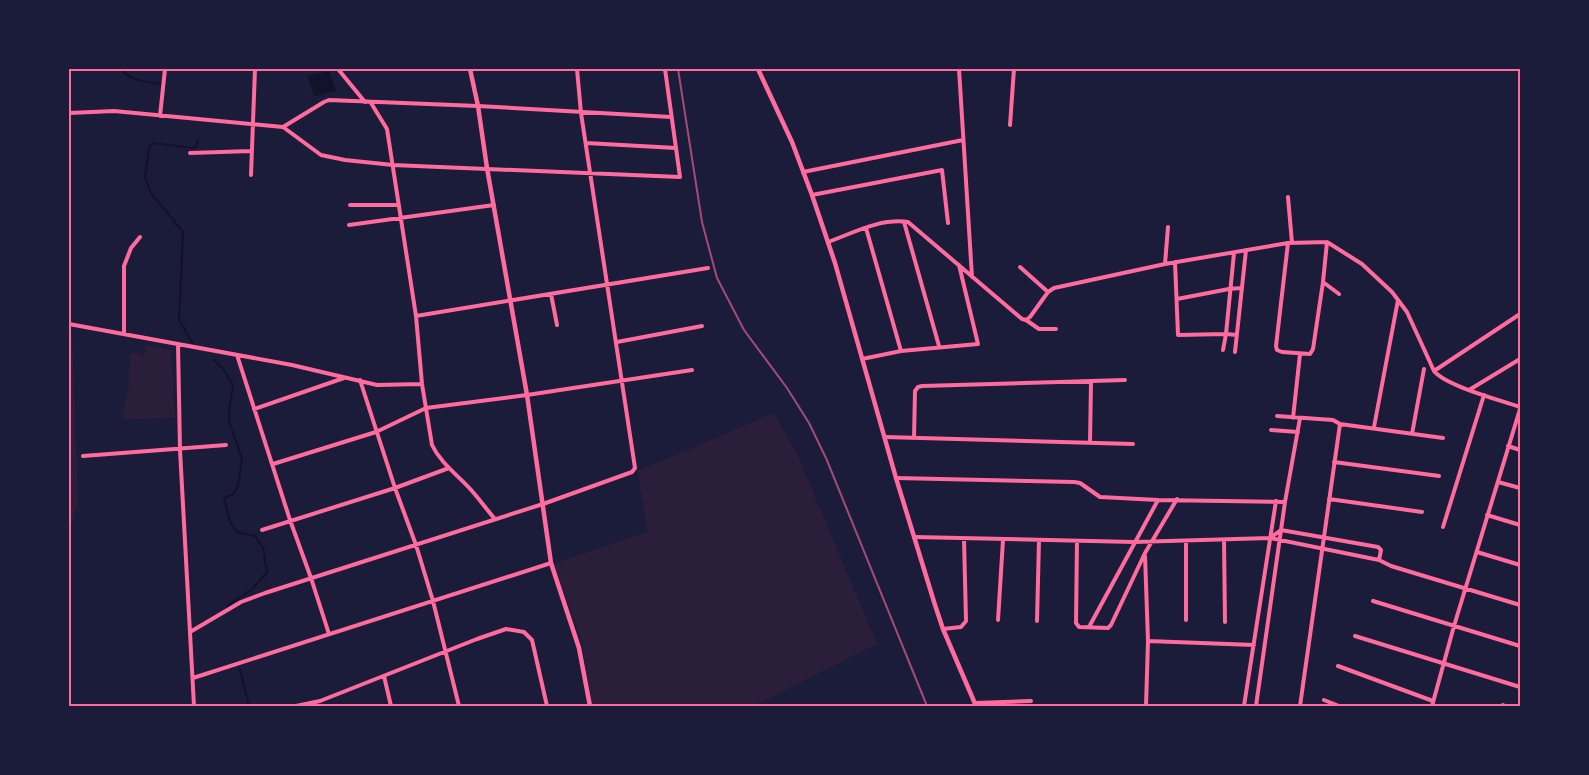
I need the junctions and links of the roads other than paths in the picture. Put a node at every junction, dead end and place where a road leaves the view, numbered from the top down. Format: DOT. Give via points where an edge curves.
graph roads {
  1 [pos="165,69"];
  2 [pos="255,69"];
  3 [pos="338,69"];
  4 [pos="470,69"];
  5 [pos="577,69"];
  6 [pos="665,69"];
  7 [pos="758,69"];
  8 [pos="959,69"];
  9 [pos="1014,69"];
  10 [pos="365,102"];
  11 [pos="371,103"];
  12 [pos="478,106"];
  13 [pos="69,113"];
  14 [pos="581,113"];
  15 [pos="160,116"];
  16 [pos="672,117"];
  17 [pos="252,124"];
  18 [pos="1010,125"];
  19 [pos="283,127"];
  20 [pos="963,140"];
  21 [pos="586,143"];
  22 [pos="676,148"];
  23 [pos="251,151"];
  24 [pos="190,153"];
  25 [pos="393,164"];
  26 [pos="487,168"];
  27 [pos="803,172"];
  28 [pos="590,173"];
  29 [pos="251,174"];
  30 [pos="812,195"];
  31 [pos="1288,197"];
  32 [pos="350,205"];
  33 [pos="399,205"];
  34 [pos="494,205"];
  35 [pos="401,218"];
  36 [pos="904,222"];
  37 [pos="948,223"];
  38 [pos="350,225"];
  39 [pos="1168,227"];
  40 [pos="866,228"];
  41 [pos="140,237"];
  42 [pos="828,242"];
  43 [pos="1327,242"];
  44 [pos="1290,243"];
  45 [pos="1246,250"];
  46 [pos="1234,252"];
  47 [pos="1175,262"];
  48 [pos="958,264"];
  49 [pos="1165,264"];
  50 [pos="1020,267"];
  51 [pos="708,268"];
  52 [pos="972,277"];
  53 [pos="1323,282"];
  54 [pos="607,286"];
  55 [pos="1241,288"];
  56 [pos="1230,289"];
  57 [pos="1048,292"];
  58 [pos="551,294"];
  59 [pos="1339,294"];
  60 [pos="1177,299"];
  61 [pos="511,300"];
  62 [pos="1398,300"];
  63 [pos="1520,314"];
  64 [pos="416,316"];
  65 [pos="1026,320"];
  66 [pos="69,324"];
  67 [pos="557,325"];
  68 [pos="702,326"];
  69 [pos="1056,329"];
  70 [pos="124,333"];
  71 [pos="1226,334"];
  72 [pos="1237,336"];
  73 [pos="617,342"];
  74 [pos="178,344"];
  75 [pos="939,346"];
  76 [pos="1223,350"];
  77 [pos="901,351"];
  78 [pos="1235,352"];
  79 [pos="1300,354"];
  80 [pos="237,355"];
  81 [pos="862,359"];
  82 [pos="1520,359"];
  83 [pos="1424,369"];
  84 [pos="692,370"];
  85 [pos="1434,371"];
  86 [pos="344,378"];
  87 [pos="360,380"];
  88 [pos="1125,380"];
  89 [pos="622,381"];
  90 [pos="1091,382"];
  91 [pos="422,384"];
  92 [pos="1469,390"];
  93 [pos="1484,395"];
  94 [pos="527,396"];
  95 [pos="426,408"];
  96 [pos="1520,408"];
  97 [pos="254,409"];
  98 [pos="1276,416"];
  99 [pos="1293,418"];
  100 [pos="1300,418"];
  101 [pos="1340,424"];
  102 [pos="1374,427"];
  103 [pos="1271,430"];
  104 [pos="376,432"];
  105 [pos="1298,432"];
  106 [pos="1412,434"];
  107 [pos="885,437"];
  108 [pos="914,438"];
  109 [pos="1443,438"];
  110 [pos="1090,443"];
  111 [pos="1133,444"];
  112 [pos="226,445"];
  113 [pos="1508,446"];
  114 [pos="180,450"];
  115 [pos="1520,450"];
  116 [pos="83,456"];
  117 [pos="1334,462"];
  118 [pos="273,464"];
  119 [pos="449,468"];
  120 [pos="1440,476"];
  121 [pos="896,478"];
  122 [pos="1498,482"];
  123 [pos="395,488"];
  124 [pos="1520,488"];
  125 [pos="1329,499"];
  126 [pos="1158,500"];
  127 [pos="1177,500"];
  128 [pos="1276,501"];
  129 [pos="1285,502"];
  130 [pos="543,504"];
  131 [pos="1422,512"];
  132 [pos="1487,515"];
  133 [pos="495,519"];
  134 [pos="290,520"];
  135 [pos="1520,525"];
  136 [pos="1443,527"];
  137 [pos="262,530"];
  138 [pos="1281,530"];
  139 [pos="914,537"];
  140 [pos="1323,537"];
  141 [pos="1270,538"];
  142 [pos="964,539"];
  143 [pos="1003,540"];
  144 [pos="1039,540"];
  145 [pos="1186,540"];
  146 [pos="1224,540"];
  147 [pos="1077,541"];
  148 [pos="1280,541"];
  149 [pos="1134,542"];
  150 [pos="1152,542"];
  151 [pos="416,546"];
  152 [pos="1322,549"];
  153 [pos="1477,552"];
  154 [pos="1145,553"];
  155 [pos="1379,560"];
  156 [pos="551,563"];
  157 [pos="1520,565"];
  158 [pos="311,578"];
  159 [pos="1465,588"];
  160 [pos="433,601"];
  161 [pos="1373,601"];
  162 [pos="1520,605"];
  163 [pos="998,620"];
  164 [pos="1037,620"];
  165 [pos="1186,620"];
  166 [pos="1225,622"];
  167 [pos="1454,626"];
  168 [pos="1089,627"];
  169 [pos="943,629"];
  170 [pos="190,632"];
  171 [pos="329,634"];
  172 [pos="1355,636"];
  173 [pos="1148,641"];
  174 [pos="1254,645"];
  175 [pos="1520,646"];
  176 [pos="447,652"];
  177 [pos="1443,663"];
  178 [pos="1338,666"];
  179 [pos="384,676"];
  180 [pos="193,678"];
  181 [pos="1520,687"];
  182 [pos="1324,700"];
  183 [pos="1031,701"];
  184 [pos="1433,701"];
  185 [pos="320,704"];
  186 [pos="976,705"];
  187 [pos="194,706"];
  188 [pos="296,706"];
  189 [pos="391,706"];
  190 [pos="460,706"];
  191 [pos="547,706"];
  192 [pos="590,706"];
  193 [pos="1146,706"];
  194 [pos="1244,706"];
  195 [pos="1256,706"];
  196 [pos="1300,706"];
  197 [pos="1339,706"];
  198 [pos="1432,706"];
  1 -- 15 [label="street"];
  2 -- 17 [label="street"];
  3 -- 10 [label="street"];
  4 -- 12 [label="street"];
  5 -- 14 [label="street"];
  6 -- 16 [label="street"];
  7 -- 27 [label="street"];
  8 -- 20 [label="street"];
  9 -- 18 [label="street"];
  10 -- 11 [label="street"];
  10 -- 19 [label="street" via="329,100"];
  11 -- 12 [label="street"];
  11 -- 25 [label="street" via="387,129"];
  12 -- 14 [label="street"];
  12 -- 26 [label="street"];
  13 -- 15 [label="street" via="114,111"];
  14 -- 16 [label="street"];
  14 -- 21 [label="street"];
  15 -- 17 [label="street"];
  16 -- 22 [label="street"];
  17 -- 19 [label="street"];
  17 -- 23 [label="street"];
  19 -- 25 [label="street" via="321,155"];
  20 -- 27 [label="street"];
  20 -- 52 [label="street"];
  21 -- 22 [label="street"];
  21 -- 28 [label="street"];
  22 -- 28 [label="street" via="680,177"];
  23 -- 24 [label="street"];
  23 -- 29 [label="street"];
  25 -- 26 [label="street"];
  25 -- 33 [label="street"];
  26 -- 28 [label="street"];
  26 -- 34 [label="street"];
  27 -- 30 [label="street"];
  28 -- 54 [label="street"];
  30 -- 37 [label="street" via="942,170"];
  30 -- 42 [label="street"];
  31 -- 44 [label="street"];
  32 -- 33 [label="street"];
  33 -- 35 [label="street"];
  34 -- 35 [label="street"];
  34 -- 61 [label="street"];
  35 -- 38 [label="street"];
  35 -- 64 [label="street"];
  36 -- 40 [label="street"];
  36 -- 48 [label="street" via="911,224"];
  36 -- 75 [label="street"];
  39 -- 49 [label="street"];
  40 -- 42 [label="street"];
  40 -- 77 [label="street"];
  41 -- 70 [label="street" via="131,248 124,266"];
  42 -- 81 [label="street"];
  43 -- 44 [label="street"];
  43 -- 53 [label="street"];
  43 -- 62 [label="street" via="1362,264"];
  44 -- 45 [label="street"];
  44 -- 79 [label="street" via="1276,346 1282,352"];
  45 -- 46 [label="street"];
  45 -- 55 [label="street"];
  46 -- 47 [label="street"];
  46 -- 56 [label="street"];
  47 -- 49 [label="street"];
  47 -- 60 [label="street"];
  48 -- 52 [label="street"];
  48 -- 75 [label="street" via="978,344"];
  49 -- 57 [label="street"];
  50 -- 57 [label="street"];
  51 -- 54 [label="street"];
  52 -- 65 [label="street"];
  53 -- 59 [label="street"];
  53 -- 79 [label="street" via="1312,352"];
  54 -- 58 [label="street"];
  54 -- 73 [label="street"];
  55 -- 56 [label="street"];
  55 -- 72 [label="street"];
  56 -- 60 [label="street"];
  56 -- 71 [label="street"];
  57 -- 65 [label="street"];
  58 -- 61 [label="street"];
  58 -- 67 [label="street"];
  60 -- 71 [label="street" via="1178,335"];
  61 -- 64 [label="street"];
  61 -- 94 [label="street"];
  62 -- 85 [label="street"];
  62 -- 102 [label="street"];
  63 -- 85 [label="street"];
  64 -- 91 [label="street"];
  65 -- 69 [label="street" via="1039,329"];
  66 -- 70 [label="street"];
  68 -- 73 [label="street"];
  70 -- 74 [label="street"];
  71 -- 72 [label="street"];
  71 -- 76 [label="street"];
  72 -- 78 [label="street"];
  73 -- 89 [label="street"];
  74 -- 80 [label="street"];
  74 -- 114 [label="street"];
  75 -- 77 [label="street"];
  77 -- 81 [label="street"];
  79 -- 99 [label="street"];
  80 -- 86 [label="street"];
  80 -- 97 [label="street"];
  81 -- 107 [label="street"];
  82 -- 92 [label="street"];
  83 -- 106 [label="street"];
  84 -- 89 [label="street"];
  85 -- 92 [label="street"];
  86 -- 87 [label="street"];
  86 -- 97 [label="street"];
  87 -- 91 [label="street" via="385,386"];
  87 -- 104 [label="street"];
  88 -- 90 [label="street"];
  89 -- 94 [label="street"];
  89 -- 130 [label="street" via="635,468 632,472"];
  90 -- 108 [label="street" via="918,387 915,392"];
  90 -- 110 [label="street"];
  91 -- 95 [label="street"];
  92 -- 93 [label="street"];
  93 -- 96 [label="street"];
  93 -- 136 [label="street"];
  94 -- 95 [label="street"];
  94 -- 130 [label="street"];
  95 -- 104 [label="street"];
  95 -- 119 [label="street" via="432,445"];
  96 -- 113 [label="street"];
  97 -- 118 [label="street"];
  98 -- 99 [label="street"];
  99 -- 100 [label="street"];
  100 -- 101 [label="street" via="1333,420"];
  100 -- 105 [label="street"];
  101 -- 102 [label="street"];
  101 -- 117 [label="street"];
  102 -- 106 [label="street"];
  103 -- 105 [label="street"];
  104 -- 118 [label="street"];
  104 -- 123 [label="street"];
  105 -- 129 [label="street"];
  106 -- 109 [label="street"];
  107 -- 108 [label="street"];
  107 -- 121 [label="street"];
  108 -- 110 [label="street"];
  110 -- 111 [label="street"];
  112 -- 114 [label="street"];
  113 -- 115 [label="street"];
  113 -- 122 [label="street"];
  114 -- 116 [label="street"];
  114 -- 170 [label="street"];
  117 -- 120 [label="street"];
  117 -- 125 [label="street"];
  118 -- 134 [label="street"];
  119 -- 123 [label="street"];
  119 -- 133 [label="street"];
  121 -- 126 [label="street" via="1074,482 1100,496"];
  121 -- 139 [label="street"];
  122 -- 124 [label="street"];
  122 -- 132 [label="street"];
  123 -- 134 [label="street"];
  123 -- 151 [label="street"];
  125 -- 131 [label="street"];
  125 -- 140 [label="street"];
  126 -- 127 [label="street"];
  126 -- 149 [label="street"];
  127 -- 128 [label="street"];
  127 -- 150 [label="street"];
  128 -- 129 [label="street"];
  128 -- 141 [label="street"];
  129 -- 138 [label="street"];
  130 -- 133 [label="street"];
  130 -- 156 [label="street"];
  132 -- 135 [label="street"];
  132 -- 153 [label="street"];
  133 -- 151 [label="street"];
  134 -- 137 [label="street"];
  134 -- 158 [label="street"];
  138 -- 140 [label="street"];
  138 -- 141 [label="street"];
  138 -- 148 [label="street"];
  139 -- 142 [label="street"];
  139 -- 169 [label="street"];
  140 -- 152 [label="street"];
  140 -- 155 [label="street" via="1378,547 1381,550"];
  141 -- 146 [label="street"];
  141 -- 148 [label="street"];
  141 -- 174 [label="street"];
  142 -- 143 [label="street"];
  142 -- 169 [label="street" via="966,621 961,627"];
  143 -- 144 [label="street"];
  143 -- 163 [label="street"];
  144 -- 147 [label="street"];
  144 -- 164 [label="street"];
  145 -- 146 [label="street"];
  145 -- 150 [label="street"];
  145 -- 165 [label="street"];
  146 -- 166 [label="street"];
  147 -- 149 [label="street"];
  147 -- 168 [label="street" via="1077,625"];
  148 -- 152 [label="street"];
  148 -- 195 [label="street"];
  149 -- 150 [label="street"];
  149 -- 168 [label="street"];
  150 -- 154 [label="street"];
  151 -- 158 [label="street"];
  151 -- 160 [label="street"];
  152 -- 155 [label="street"];
  152 -- 196 [label="street"];
  153 -- 157 [label="street"];
  153 -- 159 [label="street"];
  154 -- 168 [label="street" via="1109,627"];
  154 -- 173 [label="street"];
  155 -- 159 [label="street"];
  156 -- 160 [label="street"];
  156 -- 192 [label="street" via="577,641"];
  158 -- 170 [label="street" via="241,602"];
  158 -- 171 [label="street"];
  159 -- 162 [label="street"];
  159 -- 167 [label="street"];
  160 -- 171 [label="street"];
  160 -- 176 [label="street"];
  161 -- 167 [label="street"];
  167 -- 175 [label="street"];
  167 -- 177 [label="street"];
  169 -- 186 [label="street"];
  170 -- 180 [label="street"];
  171 -- 180 [label="street"];
  172 -- 177 [label="street"];
  173 -- 174 [label="street"];
  173 -- 193 [label="street"];
  174 -- 194 [label="street"];
  176 -- 179 [label="street"];
  176 -- 190 [label="street"];
  176 -- 191 [label="street" via="506,629 524,632 532,640"];
  177 -- 181 [label="street"];
  177 -- 184 [label="street"];
  178 -- 184 [label="street"];
  179 -- 185 [label="street"];
  179 -- 189 [label="street"];
  180 -- 187 [label="street"];
  182 -- 197 [label="street"];
  183 -- 186 [label="street"];
  184 -- 198 [label="street"];
  185 -- 188 [label="street"];
}
